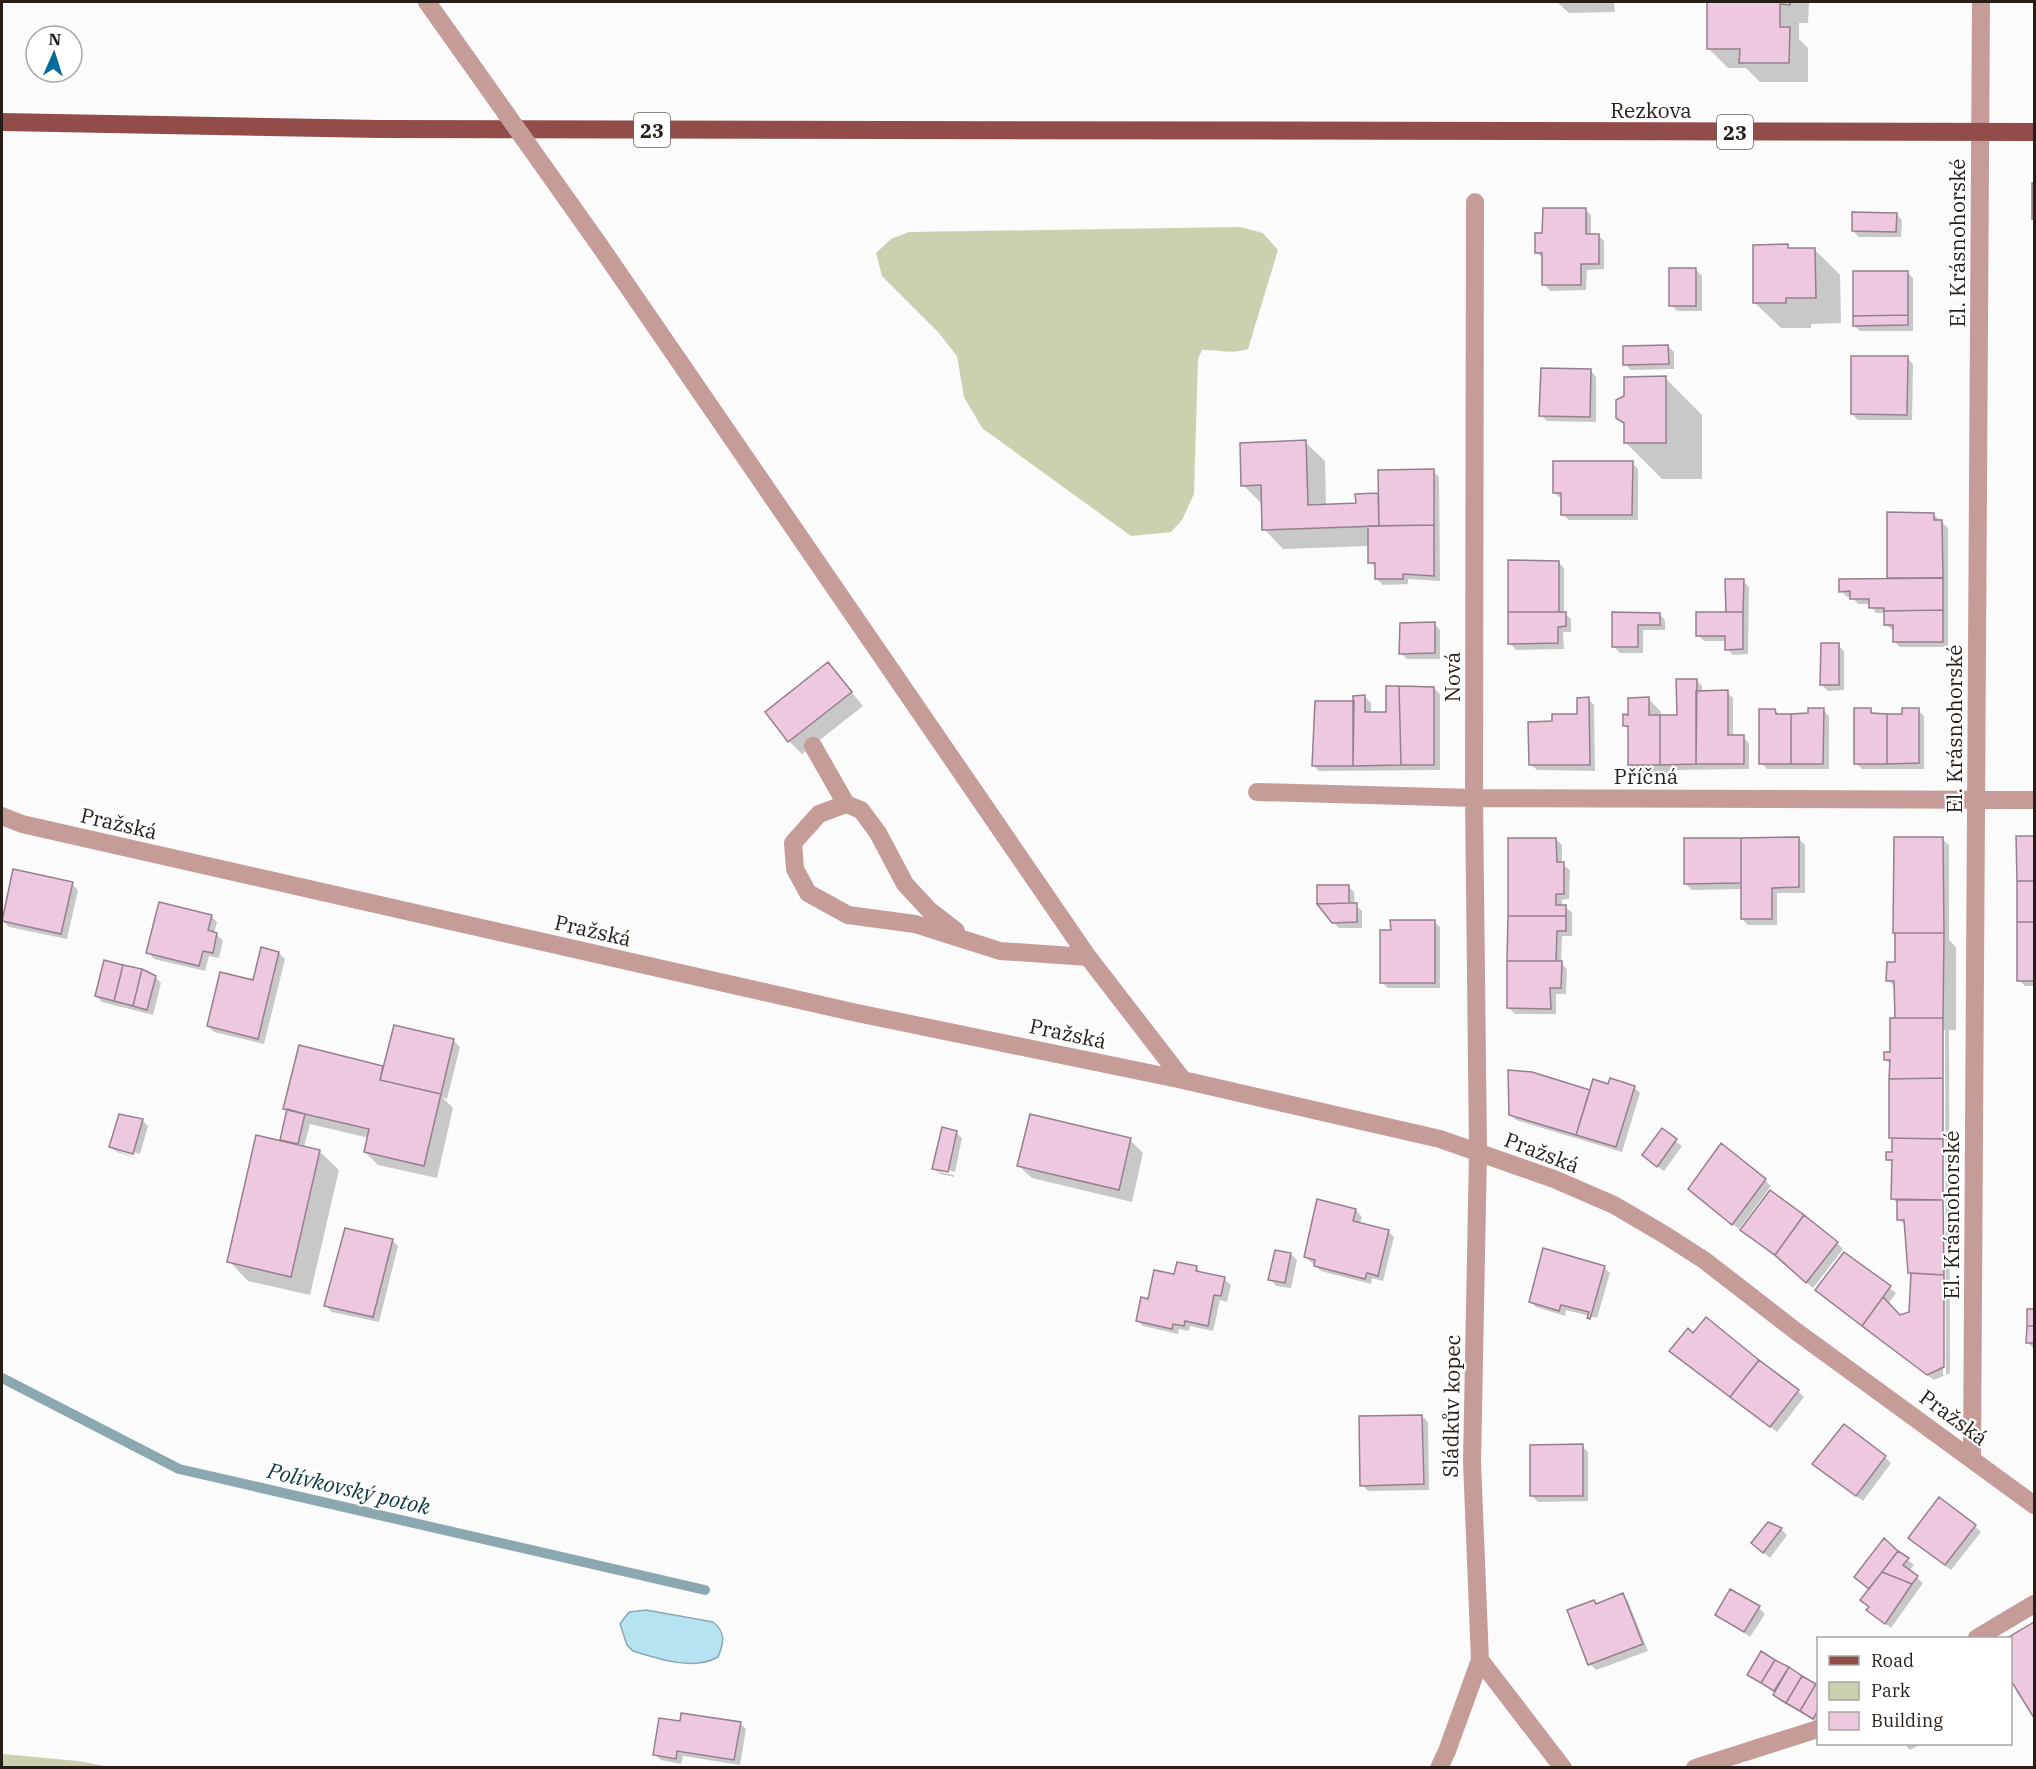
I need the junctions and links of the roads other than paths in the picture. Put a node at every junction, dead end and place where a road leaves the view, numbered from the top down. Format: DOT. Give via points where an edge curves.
graph roads {
  1 [pos="427,2"];
  2 [pos="1981,2"];
  3 [pos="2,122"];
  4 [pos="1980,132"];
  5 [pos="2034,132"];
  6 [pos="1475,202"];
  7 [pos="813,746"];
  8 [pos="1257,792"];
  9 [pos="1474,798"];
  10 [pos="1976,800"];
  11 [pos="2034,800"];
  12 [pos="846,804"];
  13 [pos="2,816"];
  14 [pos="964,938"];
  15 [pos="1089,957"];
  16 [pos="1183,1080"];
  17 [pos="1478,1152"];
  18 [pos="1972,1458"];
  19 [pos="2034,1505"];
  20 [pos="2034,1604"];
  21 [pos="1979,1637"];
  22 [pos="1480,1660"];
  23 [pos="1817,1729"];
  24 [pos="1438,1767"];
  25 [pos="1563,1767"];
  26 [pos="1695,1767"];
  1 -- 15 [label="street, bridge" via="600,246"];
  2 -- 4 [label="street, El. Krásnohorské"];
  3 -- 4 [label="main road, Rezkova / 23" via="379,129"];
  4 -- 5 [label="main road, Rezkova / 23"];
  4 -- 10 [label="street, El. Krásnohorské"];
  6 -- 9 [label="street, Nová"];
  7 -- 12 [label="street"];
  8 -- 9 [label="street, Příčná"];
  9 -- 10 [label="street, Příčná"];
  9 -- 17 [label="street, Nová"];
  10 -- 11 [label="street, Příčná"];
  10 -- 18 [label="street, El. Krásnohorské"];
  12 -- 14 [label="street" via="861,810 917,898"];
  12 -- 14 [label="street" via="819,814 793,843 795,869 808,893 848,915 915,924"];
  13 -- 16 [label="street, Pražská" via="22,824 857,1013"];
  14 -- 15 [label="street" via="1000,951"];
  15 -- 16 [label="street"];
  16 -- 17 [label="street, Pražská" via="1440,1139"];
  17 -- 18 [label="street, Pražská" via="1614,1205 1665,1235"];
  17 -- 22 [label="street, Sládkův kopec" via="1472,1462"];
  18 -- 19 [label="street, Pražská"];
  20 -- 21 [label="street"];
  22 -- 24 [label="street, Sládkův kopec" via="1448,1751"];
  22 -- 25 [label="street"];
  23 -- 26 [label="street"];
}
